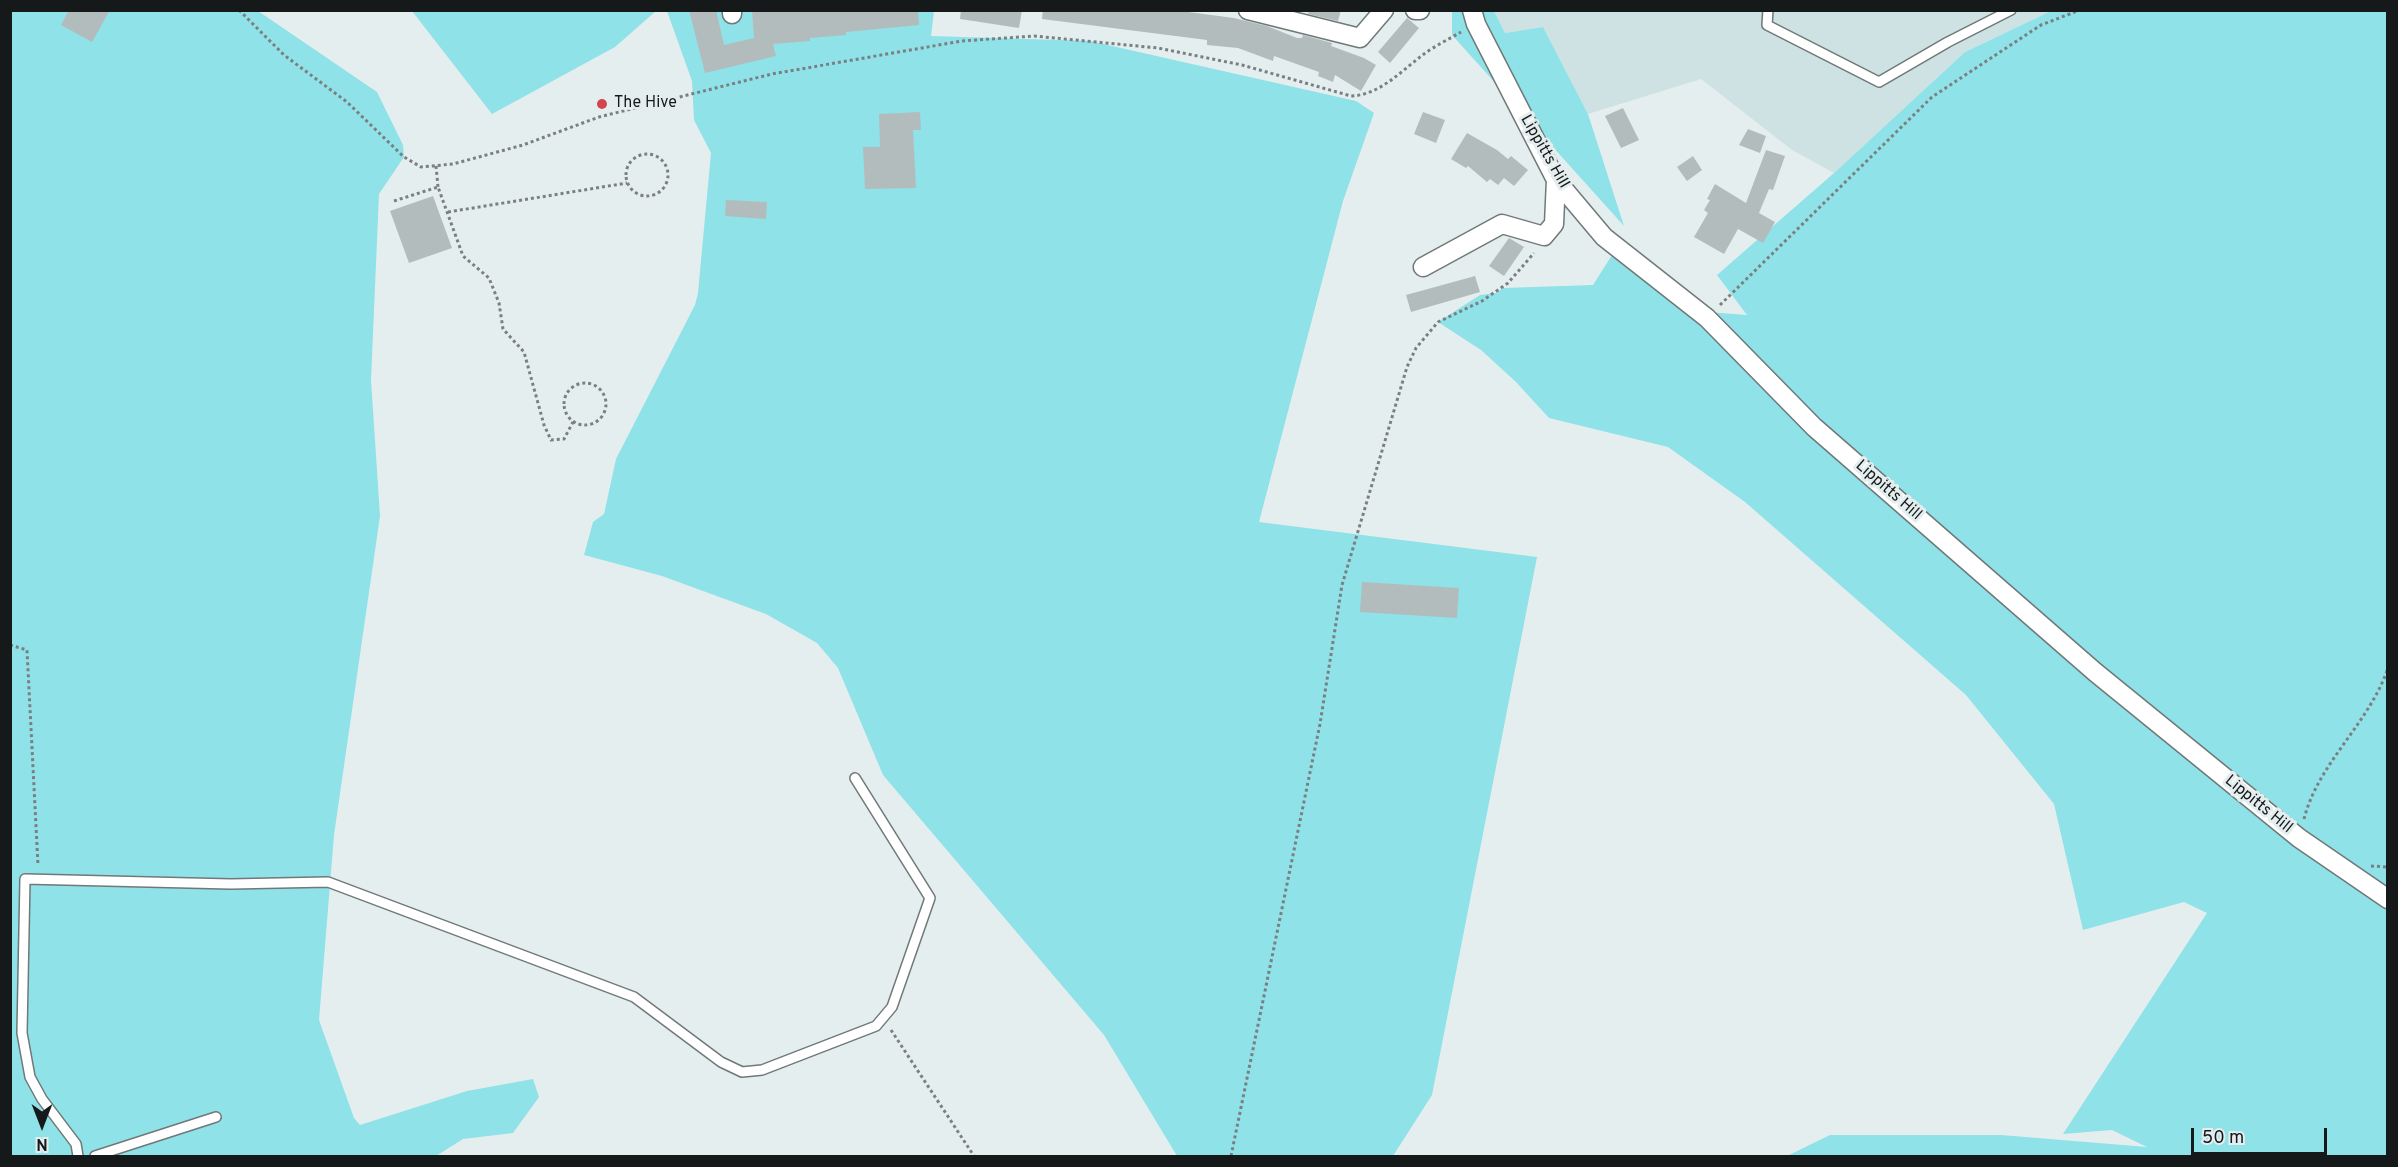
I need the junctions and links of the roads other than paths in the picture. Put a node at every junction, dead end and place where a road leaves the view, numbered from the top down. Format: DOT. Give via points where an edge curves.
graph roads {
  1 [pos="1248,10"];
  2 [pos="1384,10"];
  3 [pos="1415,10"];
  4 [pos="1420,10"];
  5 [pos="1768,10"];
  6 [pos="2011,10"];
  7 [pos="1474,17"];
  8 [pos="1556,180"];
  9 [pos="1423,267"];
  10 [pos="855,778"];
  11 [pos="2388,899"];
  12 [pos="216,1117"];
  13 [pos="78,1156"];
  14 [pos="95,1156"];
  1 -- 2 [label="street" via="1360,38"];
  3 -- 4 [label="street"];
  5 -- 6 [label="lane" via="1767,25 1879,82"];
  7 -- 8 [label="street, Lippitts Hill"];
  8 -- 9 [label="street" via="1554,224 1544,236 1502,224"];
  8 -- 11 [label="street, Lippitts Hill" via="1604,237 1707,318 1814,427 2095,672 2299,838"];
  10 -- 13 [label="lane" via="930,898 892,1007 883,1019 876,1026 762,1070 742,1072 721,1062 634,997 328,882 25,879 22,1033 30,1077 76,1144"];
  12 -- 14 [label="lane"];
}
